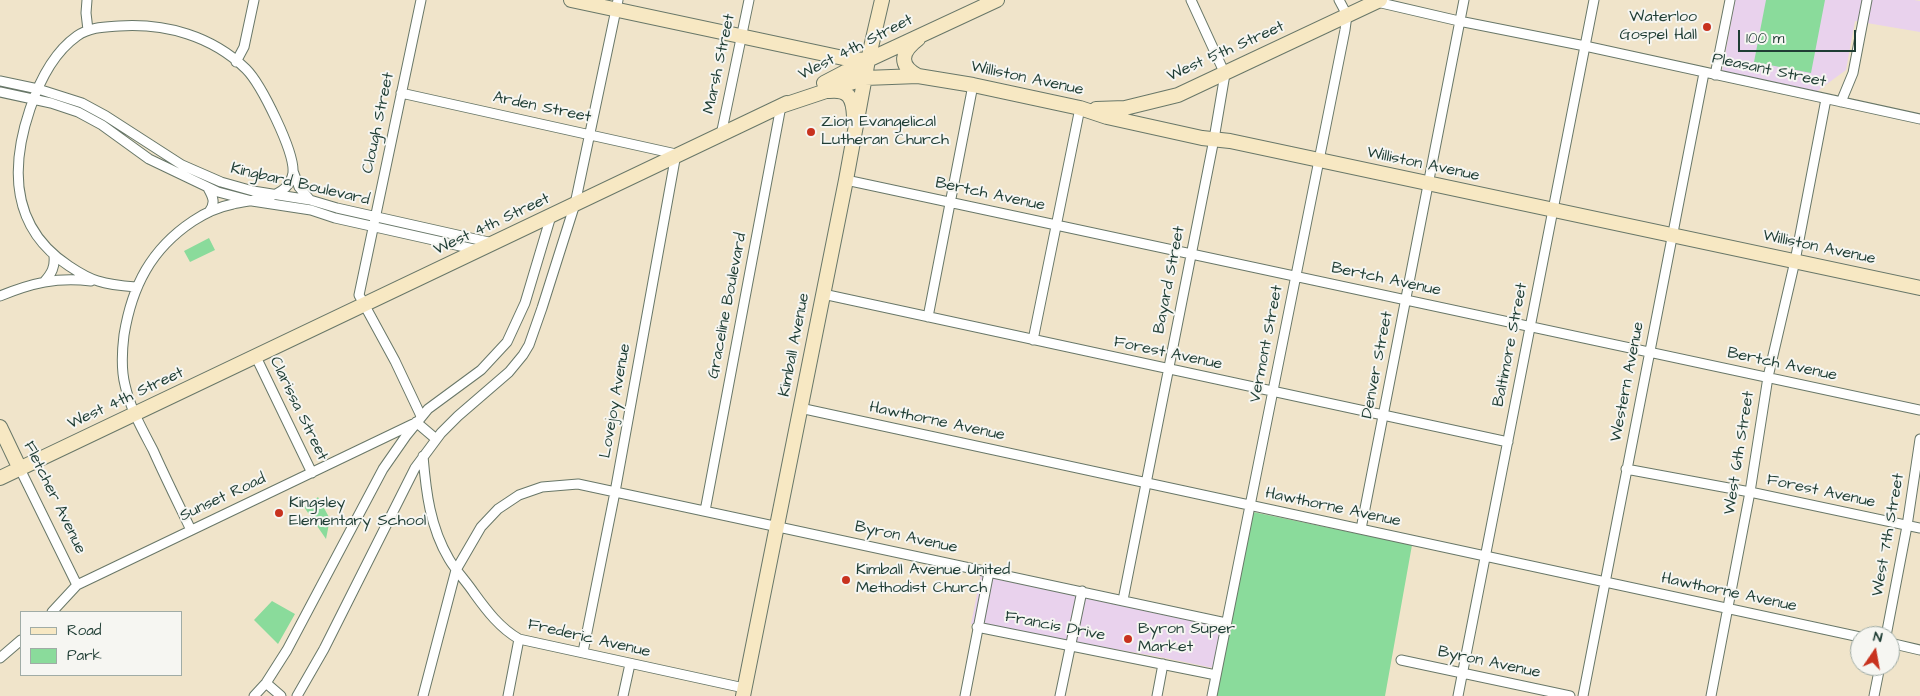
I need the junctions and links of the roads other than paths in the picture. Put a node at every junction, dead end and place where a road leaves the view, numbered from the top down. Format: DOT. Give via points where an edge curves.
graph roads {
  1 [pos="87,0"];
  2 [pos="254,0"];
  3 [pos="421,0"];
  4 [pos="571,0"];
  5 [pos="749,0"];
  6 [pos="882,0"];
  7 [pos="997,0"];
  8 [pos="1191,0"];
  9 [pos="1340,0"];
  10 [pos="1464,0"];
  11 [pos="1594,0"];
  12 [pos="1730,0"];
  13 [pos="1867,0"];
  14 [pos="1378,1"];
  15 [pos="617,5"];
  16 [pos="1347,15"];
  17 [pos="1459,22"];
  18 [pos="88,30"];
  19 [pos="926,32"];
  20 [pos="742,36"];
  21 [pos="1585,46"];
  22 [pos="868,60"];
  23 [pos="236,62"];
  24 [pos="1704,73"];
  25 [pos="1225,74"];
  26 [pos="1715,75"];
  27 [pos="918,76"];
  28 [pos="864,78"];
  29 [pos="0,81"];
  30 [pos="973,85"];
  31 [pos="38,89"];
  32 [pos="0,92"];
  33 [pos="820,92"];
  34 [pos="401,93"];
  35 [pos="1826,98"];
  36 [pos="34,99"];
  37 [pos="1841,102"];
  38 [pos="781,106"];
  39 [pos="1080,108"];
  40 [pos="1920,119"];
  41 [pos="855,129"];
  42 [pos="589,134"];
  43 [pos="721,135"];
  44 [pos="1214,139"];
  45 [pos="676,154"];
  46 [pos="1319,161"];
  47 [pos="293,170"];
  48 [pos="846,180"];
  49 [pos="1428,184"];
  50 [pos="208,188"];
  51 [pos="275,194"];
  52 [pos="310,200"];
  53 [pos="252,201"];
  54 [pos="950,202"];
  55 [pos="575,204"];
  56 [pos="1552,210"];
  57 [pos="209,212"];
  58 [pos="551,216"];
  59 [pos="375,217"];
  60 [pos="1056,224"];
  61 [pos="373,227"];
  62 [pos="1672,236"];
  63 [pos="495,243"];
  64 [pos="480,250"];
  65 [pos="1191,253"];
  66 [pos="54,256"];
  67 [pos="1795,261"];
  68 [pos="1296,276"];
  69 [pos="44,282"];
  70 [pos="98,282"];
  71 [pos="136,287"];
  72 [pos="1920,288"];
  73 [pos="823,294"];
  74 [pos="0,296"];
  75 [pos="1406,299"];
  76 [pos="364,304"];
  77 [pos="928,317"];
  78 [pos="1530,326"];
  79 [pos="1033,340"];
  80 [pos="1650,351"];
  81 [pos="256,357"];
  82 [pos="1168,369"];
  83 [pos="1768,377"];
  84 [pos="1272,392"];
  85 [pos="800,408"];
  86 [pos="1920,410"];
  87 [pos="135,414"];
  88 [pos="1383,415"];
  89 [pos="417,421"];
  90 [pos="0,427"];
  91 [pos="436,439"];
  92 [pos="1920,439"];
  93 [pos="1508,442"];
  94 [pos="423,456"];
  95 [pos="20,469"];
  96 [pos="1626,469"];
  97 [pos="312,473"];
  98 [pos="0,478"];
  99 [pos="1146,483"];
  100 [pos="615,492"];
  101 [pos="1750,492"];
  102 [pos="1250,505"];
  103 [pos="705,511"];
  104 [pos="776,526"];
  105 [pos="1907,526"];
  106 [pos="1920,528"];
  107 [pos="1361,529"];
  108 [pos="191,530"];
  109 [pos="1486,556"];
  110 [pos="456,570"];
  111 [pos="989,572"];
  112 [pos="1604,582"];
  113 [pos="77,585"];
  114 [pos="1082,592"];
  115 [pos="1123,600"];
  116 [pos="1728,608"];
  117 [pos="53,611"];
  118 [pos="1226,623"];
  119 [pos="1888,626"];
  120 [pos="977,627"];
  121 [pos="1850,635"];
  122 [pos="519,639"];
  123 [pos="20,641"];
  124 [pos="1071,645"];
  125 [pos="1900,645"];
  126 [pos="1920,650"];
  127 [pos="583,652"];
  128 [pos="0,658"];
  129 [pos="1402,660"];
  130 [pos="630,664"];
  131 [pos="1163,664"];
  132 [pos="1462,674"];
  133 [pos="1216,675"];
  134 [pos="1878,676"];
  135 [pos="266,683"];
  136 [pos="743,692"];
  137 [pos="254,696"];
  138 [pos="281,696"];
  139 [pos="297,696"];
  140 [pos="423,696"];
  141 [pos="508,696"];
  142 [pos="624,696"];
  143 [pos="965,696"];
  144 [pos="1060,696"];
  145 [pos="1157,696"];
  146 [pos="1212,696"];
  147 [pos="1458,696"];
  148 [pos="1570,696"];
  149 [pos="1583,696"];
  150 [pos="1710,696"];
  151 [pos="1874,696"];
  1 -- 18 [label="street"];
  2 -- 23 [label="street" via="244,47"];
  3 -- 34 [label="street, Clough Street"];
  4 -- 15 [label="main road"];
  5 -- 20 [label="street, Marsh Street"];
  6 -- 22 [label="main road, Kimball Avenue"];
  7 -- 19 [label="main road, West 4th Street"];
  8 -- 25 [label="street"];
  9 -- 16 [label="street"];
  10 -- 17 [label="street, Denver Street"];
  11 -- 21 [label="street, Baltimore Street"];
  12 -- 26 [label="street"];
  13 -- 37 [label="street" via="1853,73"];
  14 -- 16 [label="main road, West 5th Street"];
  14 -- 17 [label="street, Pleasant Street"];
  15 -- 20 [label="main road"];
  15 -- 42 [label="street"];
  16 -- 25 [label="main road, West 5th Street"];
  16 -- 46 [label="street, Vermont Street"];
  17 -- 21 [label="street, Pleasant Street"];
  17 -- 49 [label="street, Denver Street"];
  18 -- 23 [label="street" via="133,25 175,29 202,40"];
  18 -- 31 [label="street" via="56,56"];
  19 -- 22 [label="main road, West 4th Street"];
  19 -- 27 [label="main road" via="907,48 904,55 906,67"];
  20 -- 22 [label="main road" via="848,59"];
  20 -- 43 [label="street, Marsh Street"];
  21 -- 24 [label="street, Pleasant Street"];
  21 -- 56 [label="street, Baltimore Street"];
  22 -- 28 [label="main road, Kimball Avenue"];
  22 -- 38 [label="main road, West 4th Street"];
  23 -- 47 [label="street" via="254,79 269,105"];
  24 -- 26 [label="street, Pleasant Street"];
  24 -- 62 [label="street, Western Avenue"];
  25 -- 39 [label="main road, West 5th Street" via="1178,95 1145,104 1107,109"];
  25 -- 44 [label="street, Bayard Street"];
  26 -- 35 [label="street, Pleasant Street"];
  27 -- 28 [label="main road, Williston Avenue"];
  27 -- 30 [label="main road, Williston Avenue"];
  28 -- 33 [label="main road, Williston Avenue"];
  28 -- 41 [label="main road, Kimball Avenue"];
  29 -- 31 [label="street, Kingbard Boulevard"];
  30 -- 39 [label="main road, Williston Avenue"];
  30 -- 54 [label="street"];
  31 -- 36 [label="street"];
  31 -- 51 [label="street, Kingbard Boulevard" via="95,110 204,175 237,187"];
  32 -- 36 [label="street, Kingbard Boulevard"];
  33 -- 38 [label="main road, Williston Avenue"];
  33 -- 41 [label="main road" via="837,90 849,96"];
  34 -- 42 [label="street, Arden Street"];
  34 -- 59 [label="street, Clough Street"];
  35 -- 37 [label="street, Pleasant Street"];
  35 -- 67 [label="street, West 6th Street"];
  36 -- 50 [label="street, Kingbard Boulevard" via="91,118 149,159"];
  36 -- 66 [label="street" via="19,149 20,192 29,222"];
  37 -- 40 [label="street, Pleasant Street"];
  38 -- 43 [label="main road, West 4th Street"];
  38 -- 103 [label="street, Graceline Boulevard"];
  39 -- 44 [label="main road, Williston Avenue"];
  39 -- 60 [label="street"];
  41 -- 48 [label="main road, Kimball Avenue"];
  42 -- 45 [label="street, Arden Street"];
  42 -- 55 [label="street"];
  43 -- 45 [label="main road, West 4th Street"];
  44 -- 46 [label="main road, Williston Avenue"];
  44 -- 65 [label="street, Bayard Street"];
  45 -- 55 [label="main road, West 4th Street"];
  45 -- 100 [label="street, Lovejoy Avenue"];
  46 -- 49 [label="main road, Williston Avenue"];
  46 -- 68 [label="street, Vermont Street"];
  47 -- 51 [label="street" via="290,182"];
  47 -- 52 [label="street" via="299,187"];
  48 -- 54 [label="street, Bertch Avenue"];
  48 -- 73 [label="main road, Kimball Avenue"];
  49 -- 56 [label="main road, Williston Avenue"];
  49 -- 75 [label="street, Denver Street"];
  50 -- 53 [label="street, Kingbard Boulevard"];
  50 -- 57 [label="street" via="213,197"];
  51 -- 52 [label="street, Kingbard Boulevard"];
  51 -- 53 [label="street"];
  52 -- 59 [label="street, Kingbard Boulevard"];
  53 -- 57 [label="street" via="234,203"];
  53 -- 61 [label="street, Kingbard Boulevard" via="311,210"];
  54 -- 60 [label="street, Bertch Avenue"];
  54 -- 77 [label="street"];
  55 -- 58 [label="main road, West 4th Street"];
  55 -- 91 [label="street" via="542,308 523,355 509,372"];
  56 -- 62 [label="main road, Williston Avenue"];
  56 -- 78 [label="street, Baltimore Street"];
  57 -- 71 [label="street" via="181,230 159,251"];
  58 -- 63 [label="main road, West 4th Street"];
  58 -- 89 [label="street" via="525,303 507,342 492,361 435,403"];
  59 -- 61 [label="street, Clough Street"];
  59 -- 63 [label="street, Kingbard Boulevard"];
  60 -- 65 [label="street, Bertch Avenue"];
  60 -- 79 [label="street"];
  61 -- 64 [label="street, Kingbard Boulevard"];
  61 -- 76 [label="street, Clough Street" via="359,295"];
  62 -- 67 [label="main road, Williston Avenue"];
  62 -- 80 [label="street, Western Avenue"];
  63 -- 64 [label="main road, West 4th Street"];
  64 -- 76 [label="main road, West 4th Street"];
  65 -- 68 [label="street, Bertch Avenue"];
  65 -- 82 [label="street, Bayard Street"];
  66 -- 69 [label="street" via="51,275"];
  66 -- 70 [label="street"];
  67 -- 72 [label="main road, Williston Avenue"];
  67 -- 83 [label="street, West 6th Street"];
  68 -- 75 [label="street, Bertch Avenue"];
  68 -- 84 [label="street, Vermont Street"];
  69 -- 70 [label="street" via="65,279"];
  69 -- 74 [label="street"];
  70 -- 71 [label="street"];
  71 -- 87 [label="street" via="127,321 122,364 124,382"];
  73 -- 77 [label="street, Forest Avenue"];
  73 -- 85 [label="main road, Kimball Avenue"];
  75 -- 78 [label="street, Bertch Avenue"];
  75 -- 88 [label="street, Denver Street"];
  76 -- 81 [label="main road, West 4th Street"];
  76 -- 89 [label="street, Clough Street" via="395,361"];
  77 -- 79 [label="street, Forest Avenue"];
  78 -- 80 [label="street, Bertch Avenue"];
  78 -- 93 [label="street, Baltimore Street"];
  79 -- 82 [label="street, Forest Avenue"];
  80 -- 83 [label="street, Bertch Avenue"];
  80 -- 96 [label="street, Western Avenue"];
  81 -- 87 [label="main road, West 4th Street"];
  81 -- 97 [label="street, Clarissa Street"];
  82 -- 84 [label="street, Forest Avenue"];
  82 -- 99 [label="street, Bayard Street"];
  83 -- 86 [label="street, Bertch Avenue"];
  83 -- 101 [label="street, West 6th Street"];
  84 -- 88 [label="street, Forest Avenue"];
  84 -- 102 [label="street, Vermont Street"];
  85 -- 99 [label="street, Hawthorne Avenue"];
  85 -- 104 [label="main road, Kimball Avenue"];
  87 -- 95 [label="main road, West 4th Street"];
  87 -- 108 [label="street"];
  88 -- 93 [label="street, Forest Avenue"];
  88 -- 107 [label="street, Denver Street"];
  89 -- 91 [label="street"];
  89 -- 97 [label="street, Sunset Road"];
  89 -- 135 [label="street" via="383,469 287,650"];
  90 -- 95 [label="main road, Fletcher Avenue"];
  91 -- 94 [label="street"];
  92 -- 105 [label="street, West 7th Street"];
  93 -- 109 [label="street, Baltimore Street"];
  94 -- 110 [label="street, Frederic Avenue" via="432,522"];
  94 -- 139 [label="street"];
  95 -- 98 [label="main road, West 4th Street"];
  95 -- 113 [label="street, Fletcher Avenue"];
  96 -- 101 [label="street, Forest Avenue"];
  96 -- 112 [label="street, Western Avenue"];
  97 -- 108 [label="street, Sunset Road"];
  99 -- 102 [label="street, Hawthorne Avenue"];
  99 -- 115 [label="street, Bayard Street"];
  100 -- 103 [label="street, Byron Avenue"];
  100 -- 110 [label="street, Byron Avenue" via="578,484 530,490 489,517"];
  100 -- 127 [label="street, Lovejoy Avenue"];
  101 -- 105 [label="street, Forest Avenue"];
  101 -- 116 [label="street, West 6th Street"];
  102 -- 107 [label="street, Hawthorne Avenue"];
  102 -- 118 [label="street, Vermont Street"];
  103 -- 104 [label="street, Byron Avenue"];
  104 -- 111 [label="street, Byron Avenue"];
  104 -- 136 [label="main road, Kimball Avenue"];
  105 -- 106 [label="street, Forest Avenue"];
  105 -- 119 [label="street, West 7th Street"];
  107 -- 109 [label="street, Hawthorne Avenue"];
  108 -- 113 [label="street, Sunset Road"];
  109 -- 112 [label="street, Hawthorne Avenue"];
  109 -- 132 [label="street, Baltimore Street"];
  110 -- 122 [label="street, Frederic Avenue" via="495,620"];
  110 -- 140 [label="street, Byron Avenue"];
  111 -- 114 [label="street, Byron Avenue"];
  111 -- 120 [label="street"];
  112 -- 116 [label="street, Hawthorne Avenue"];
  112 -- 149 [label="street, Western Avenue"];
  113 -- 117 [label="street, Sunset Road"];
  114 -- 115 [label="street, Byron Avenue"];
  114 -- 124 [label="street"];
  115 -- 118 [label="street, Byron Avenue"];
  116 -- 121 [label="street, Hawthorne Avenue"];
  116 -- 150 [label="street, West 6th Street"];
  118 -- 133 [label="street, Vermont Street"];
  120 -- 124 [label="street, Francis Drive"];
  120 -- 143 [label="street"];
  122 -- 127 [label="street, Frederic Avenue"];
  122 -- 141 [label="street"];
  123 -- 128 [label="street"];
  124 -- 131 [label="street, Francis Drive"];
  124 -- 144 [label="street"];
  125 -- 126 [label="street"];
  127 -- 130 [label="street, Frederic Avenue"];
  129 -- 132 [label="street, Byron Avenue"];
  130 -- 136 [label="street, Frederic Avenue"];
  130 -- 142 [label="street"];
  131 -- 133 [label="street, Francis Drive"];
  131 -- 145 [label="street"];
  132 -- 147 [label="street, Baltimore Street"];
  132 -- 148 [label="street, Byron Avenue"];
  133 -- 146 [label="street, Vermont Street"];
  134 -- 151 [label="street"];
  135 -- 137 [label="street"];
  135 -- 138 [label="street"];
}
